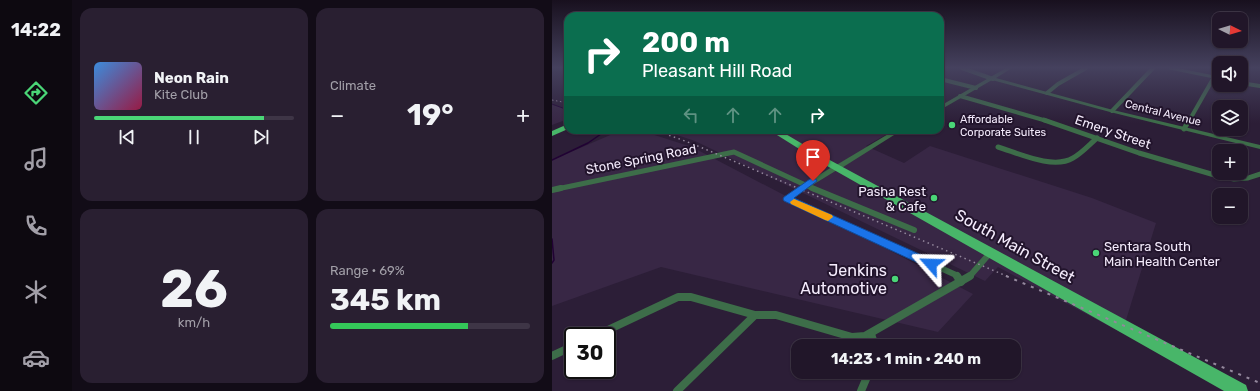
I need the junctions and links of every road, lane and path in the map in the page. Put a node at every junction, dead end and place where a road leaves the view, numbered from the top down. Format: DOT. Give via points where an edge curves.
graph roads {
  1 [pos="970,86"];
  2 [pos="979,86"];
  3 [pos="1022,86"];
  4 [pos="1055,86"];
  5 [pos="1136,86"];
  6 [pos="1209,86"];
  7 [pos="976,88"];
  8 [pos="1047,93"];
  9 [pos="960,96"];
  10 [pos="944,106"];
  11 [pos="1112,111"];
  12 [pos="564,125"];
  13 [pos="564,125"];
  14 [pos="552,129"];
  15 [pos="1184,129"];
  16 [pos="552,134"];
  17 [pos="780,134"];
  18 [pos="892,134"];
  19 [pos="1097,138"];
  20 [pos="998,147"];
  21 [pos="1260,147"];
  22 [pos="837,167"];
  23 [pos="1260,174"];
  24 [pos="805,186"];
  25 [pos="552,190"];
  26 [pos="914,230"];
  27 [pos="990,253"];
  28 [pos="961,282"];
  29 [pos="756,315"];
  30 [pos="613,327"];
  31 [pos="871,334"];
  32 [pos="873,339"];
  33 [pos="564,350"];
  34 [pos="552,356"];
  35 [pos="866,379"];
  36 [pos="677,391"];
  37 [pos="861,391"];
  38 [pos="1240,391"];
  1 -- 7 [label="street"];
  2 -- 7 [label="street"];
  3 -- 8 [label="street, Central Avenue"];
  4 -- 8 [label="street"];
  5 -- 11 [label="street"];
  6 -- 15 [label="street"];
  7 -- 9 [label="street"];
  8 -- 11 [label="street, Central Avenue"];
  9 -- 10 [label="street"];
  9 -- 19 [label="street, Emery Street"];
  11 -- 15 [label="street, Central Avenue"];
  12 -- 14 [label="main road"];
  13 -- 16 [label="main road"];
  15 -- 21 [label="street, Central Avenue"];
  17 -- 22 [label="main road, South Main Street"];
  18 -- 22 [label="street"];
  19 -- 20 [label="street" via="1073,159 1062,162 1047,161"];
  19 -- 23 [label="street, Emery Street" via="1218,176 1234,179"];
  22 -- 24 [label="street"];
  22 -- 27 [label="main road, South Main Street"];
  24 -- 25 [label="street, Stone Spring Road" via="734,152"];
  24 -- 26 [label="street"];
  24 -- 28 [label="street" via="788,199 956,275"];
  27 -- 28 [label="street" via="975,272"];
  27 -- 38 [label="main road, South Main Street"];
  28 -- 31 [label="street"];
  29 -- 30 [label="street" via="682,296"];
  29 -- 31 [label="street" via="776,315 852,337"];
  29 -- 36 [label="street"];
  31 -- 32 [label="street"];
  33 -- 34 [label="street"];
  35 -- 37 [label="street"];
}
